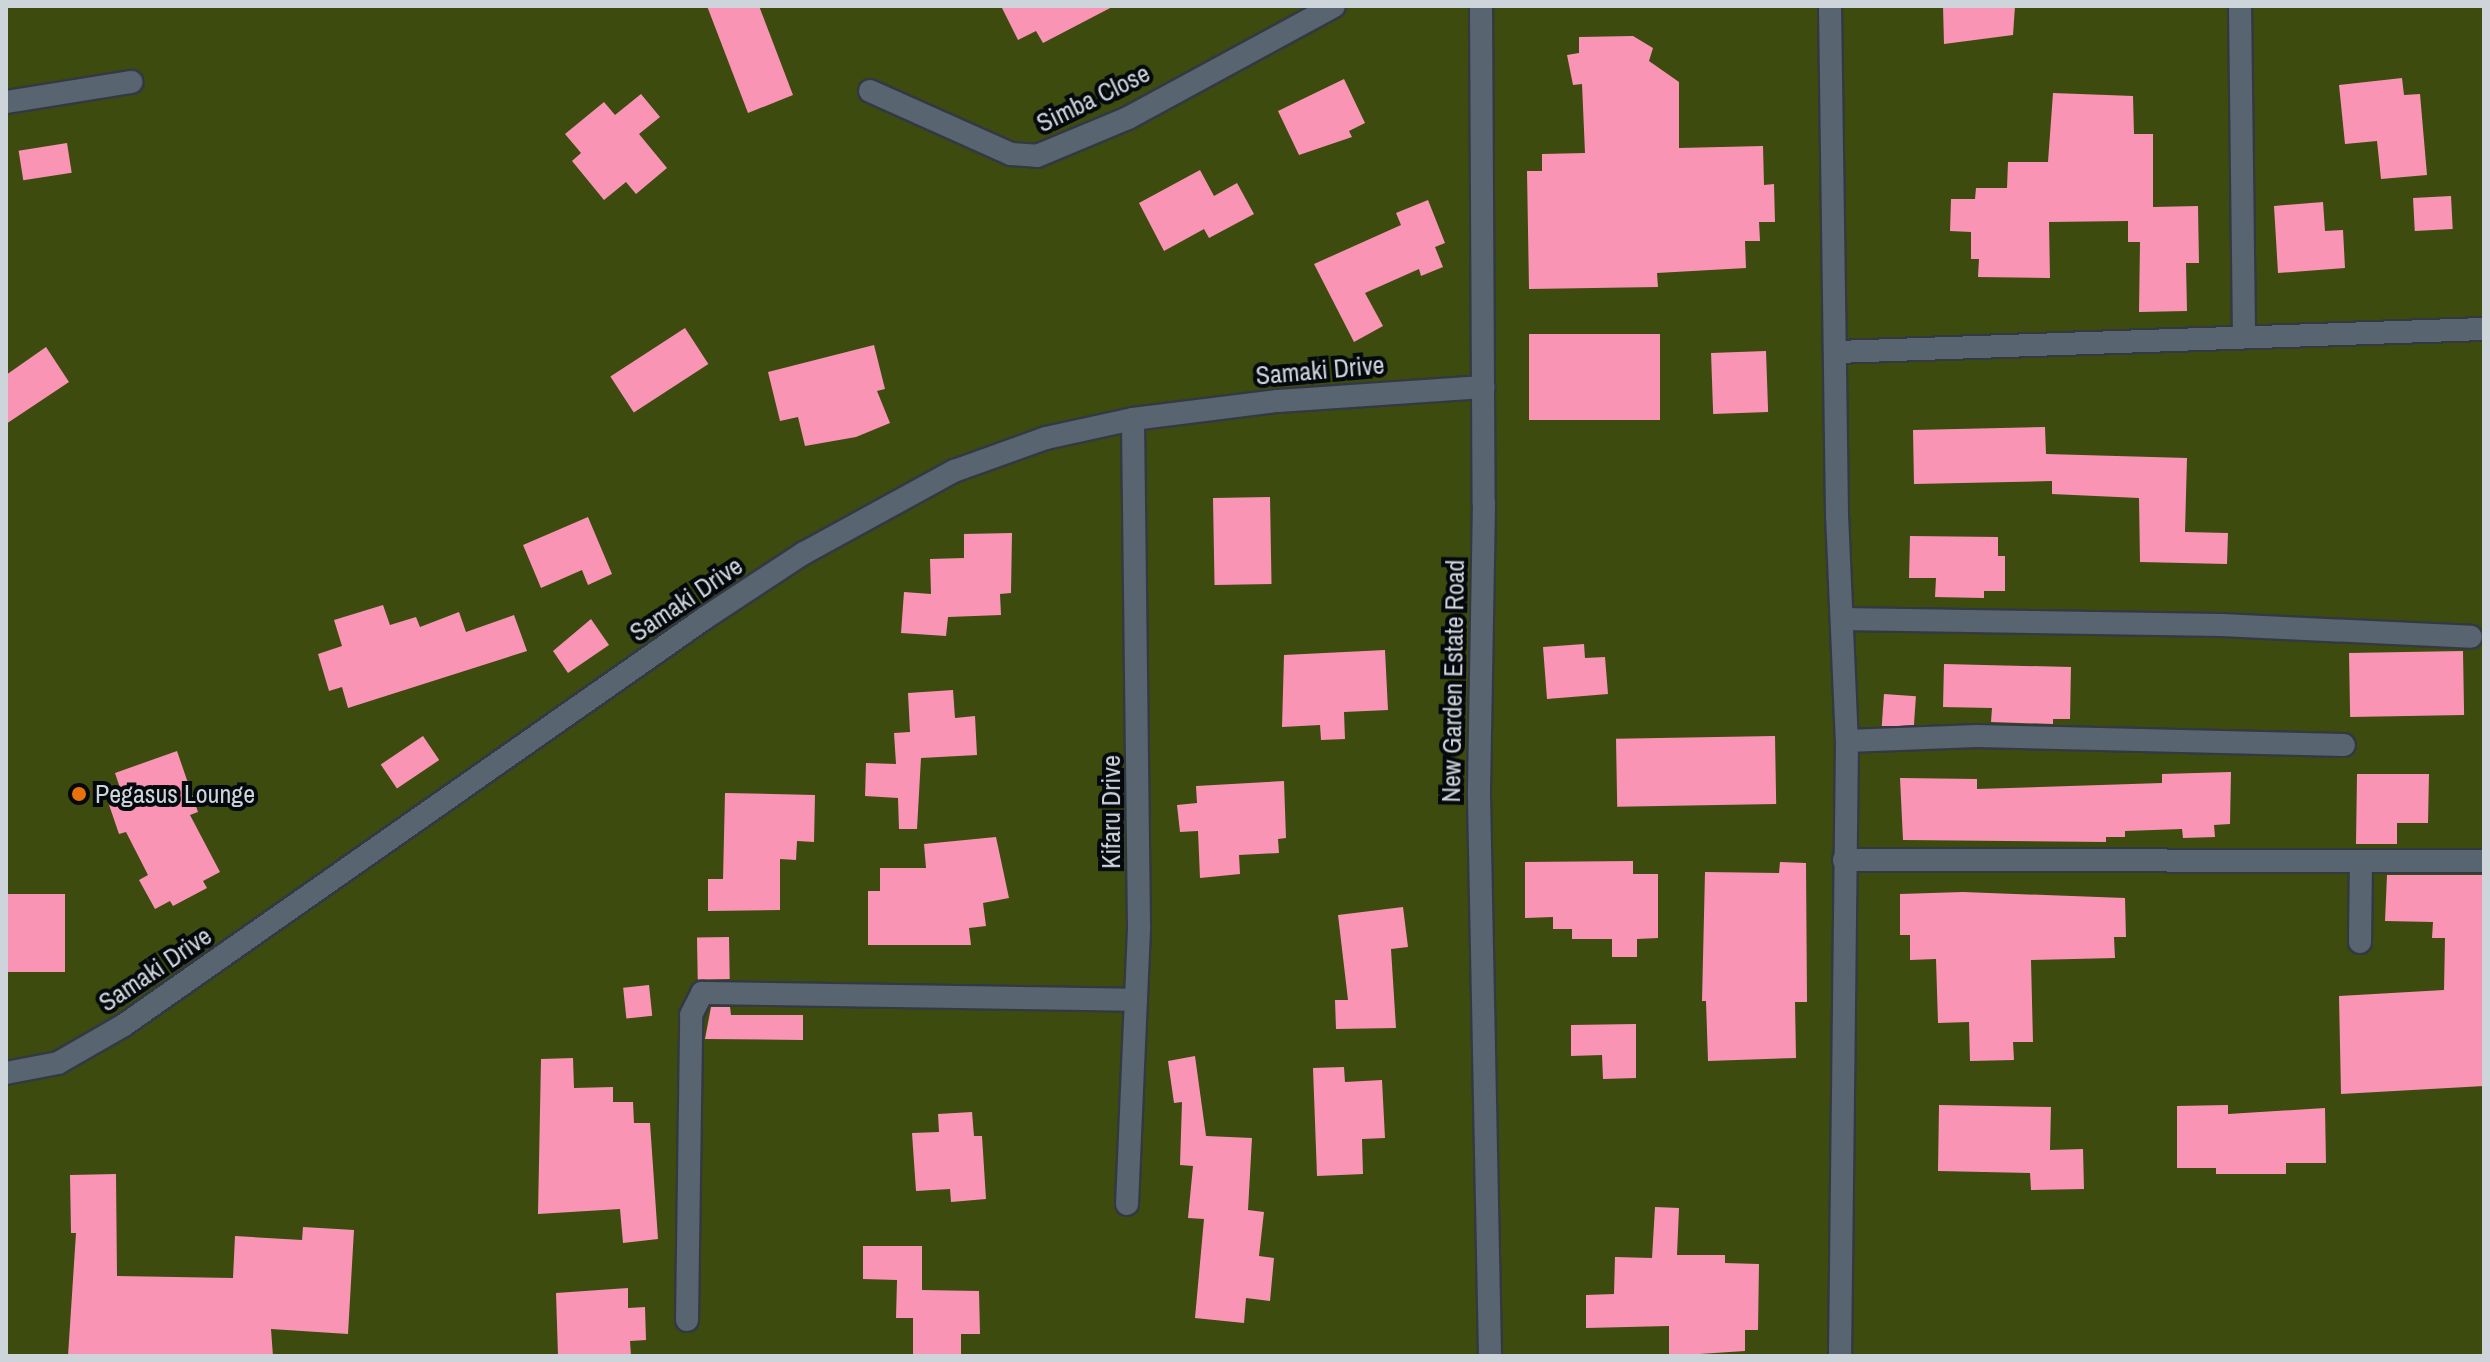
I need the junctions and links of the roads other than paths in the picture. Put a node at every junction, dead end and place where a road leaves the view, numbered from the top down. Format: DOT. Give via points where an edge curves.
graph roads {
  1 [pos="1334,6"];
  2 [pos="1481,6"];
  3 [pos="1830,6"];
  4 [pos="2240,6"];
  5 [pos="131,82"];
  6 [pos="870,91"];
  7 [pos="6,102"];
  8 [pos="2484,329"];
  9 [pos="2244,337"];
  10 [pos="1837,352"];
  11 [pos="1484,387"];
  12 [pos="1133,419"];
  13 [pos="1842,619"];
  14 [pos="2471,637"];
  15 [pos="1847,741"];
  16 [pos="2344,745"];
  17 [pos="1844,860"];
  18 [pos="2361,861"];
  19 [pos="2484,861"];
  20 [pos="2360,942"];
  21 [pos="1136,1000"];
  22 [pos="6,1073"];
  23 [pos="1127,1204"];
  24 [pos="687,1320"];
  25 [pos="1490,1356"];
  26 [pos="1840,1356"];
  1 -- 6 [label="street, Simba Close" via="1128,118 1037,156 1011,154"];
  2 -- 11 [label="street, New Garden Estate Road"];
  3 -- 10 [label="street"];
  4 -- 9 [label="street"];
  5 -- 7 [label="street"];
  8 -- 9 [label="street"];
  9 -- 10 [label="street"];
  10 -- 13 [label="street"];
  11 -- 12 [label="street, Samaki Drive" via="1278,401"];
  11 -- 25 [label="street, New Garden Estate Road" via="1479,797"];
  12 -- 21 [label="street, Kifaru Drive" via="1139,629"];
  12 -- 22 [label="street, Samaki Drive" via="1046,438 954,471 804,553 124,1025 58,1063"];
  13 -- 14 [label="street" via="2221,625"];
  13 -- 15 [label="street"];
  15 -- 16 [label="street" via="1977,736"];
  15 -- 17 [label="street"];
  17 -- 18 [label="street"];
  17 -- 26 [label="street"];
  18 -- 19 [label="street"];
  18 -- 20 [label="street"];
  21 -- 23 [label="street, Kifaru Drive"];
  21 -- 24 [label="street" via="702,993 691,1015"];
}
